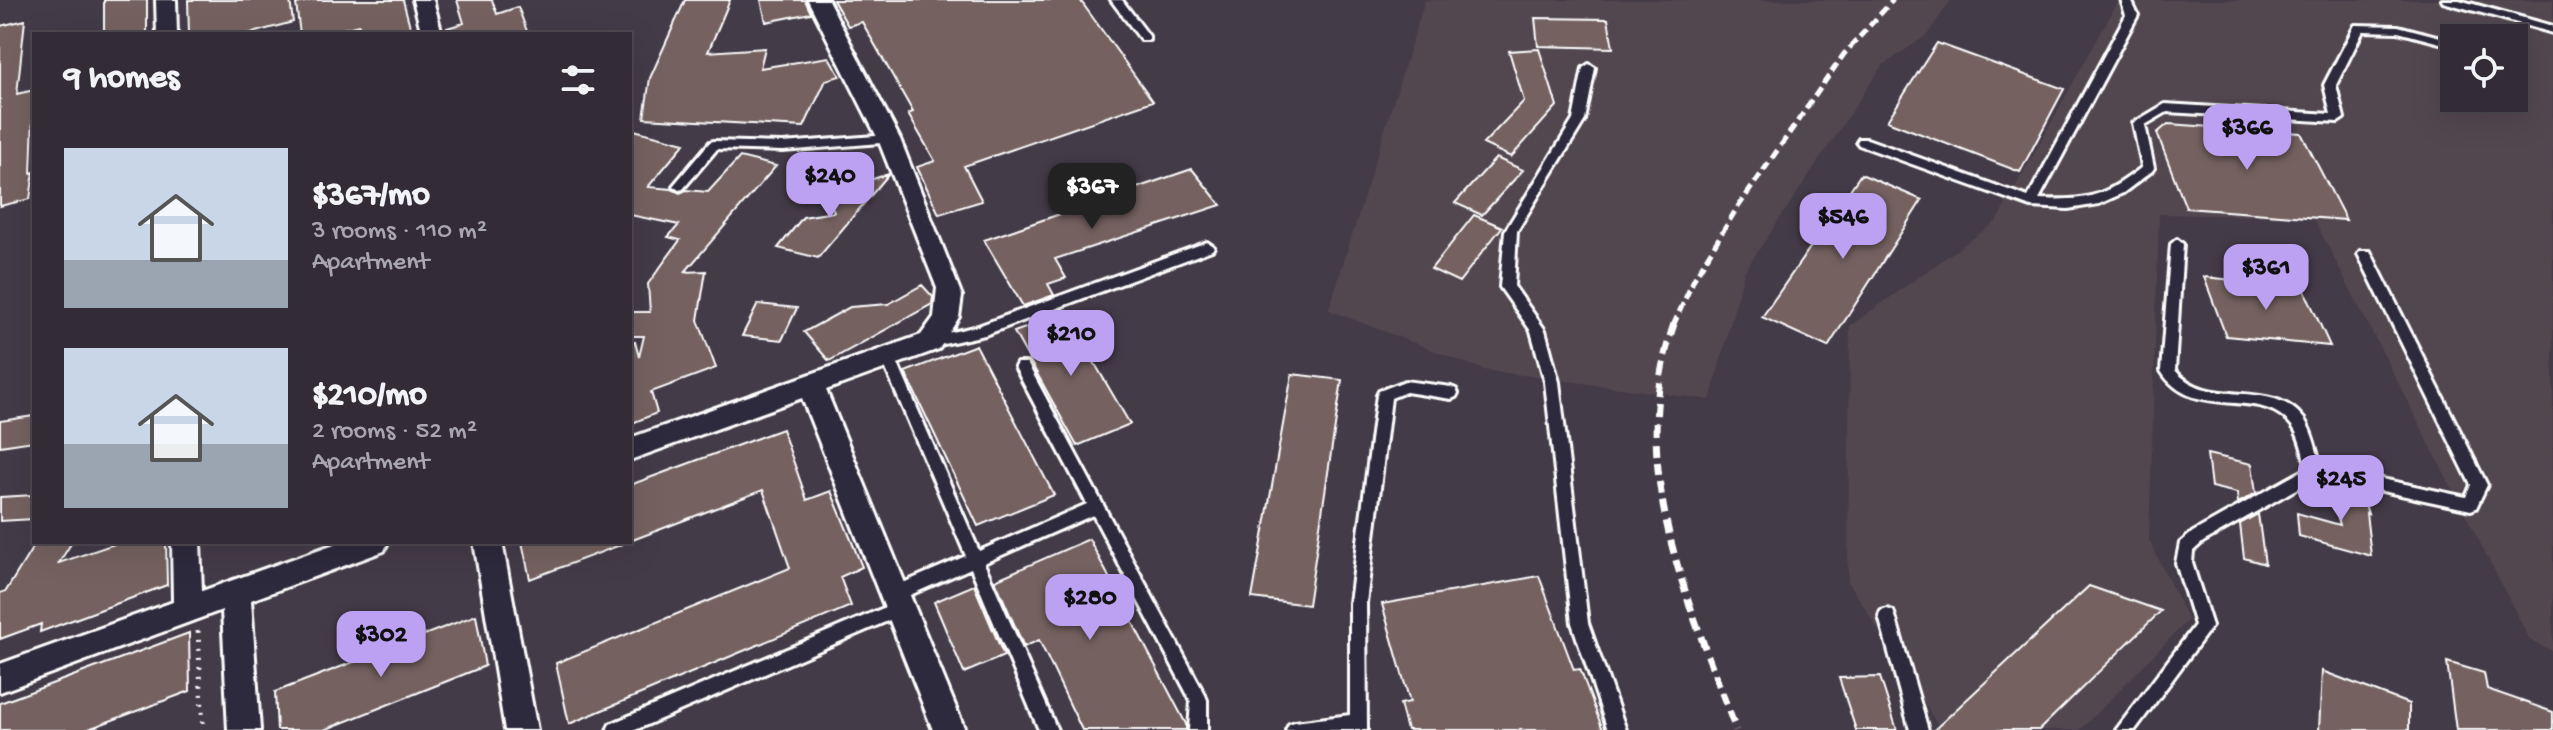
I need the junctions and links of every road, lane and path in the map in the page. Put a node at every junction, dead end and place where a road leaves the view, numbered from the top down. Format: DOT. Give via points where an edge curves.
graph roads {
  1 [pos="166,0"];
  2 [pos="423,0"];
  3 [pos="818,0"];
  4 [pos="1116,0"];
  5 [pos="2126,0"];
  6 [pos="2447,0"];
  7 [pos="2553,30"];
  8 [pos="167,32"];
  9 [pos="431,32"];
  10 [pos="1145,38"];
  11 [pos="2440,40"];
  12 [pos="1589,68"];
  13 [pos="889,139"];
  14 [pos="1863,142"];
  15 [pos="679,186"];
  16 [pos="2031,203"];
  17 [pos="2177,244"];
  18 [pos="1207,247"];
  19 [pos="2365,254"];
  20 [pos="930,342"];
  21 [pos="887,355"];
  22 [pos="1022,367"];
  23 [pos="810,384"];
  24 [pos="1451,393"];
  25 [pos="632,448"];
  26 [pos="2315,471"];
  27 [pos="1097,507"];
  28 [pos="186,544"];
  29 [pos="369,544"];
  30 [pos="488,544"];
  31 [pos="977,559"];
  32 [pos="236,593"];
  33 [pos="898,601"];
  34 [pos="193,608"];
  35 [pos="1887,616"];
  36 [pos="0,678"];
  37 [pos="1357,726"];
  38 [pos="203,730"];
  39 [pos="244,730"];
  40 [pos="521,730"];
  41 [pos="616,730"];
  42 [pos="949,730"];
  43 [pos="1048,730"];
  44 [pos="1198,730"];
  45 [pos="1295,730"];
  46 [pos="1617,730"];
  47 [pos="1919,730"];
  48 [pos="2125,730"];
  1 -- 8 [label="street"];
  2 -- 9 [label="street"];
  3 -- 13 [label="street"];
  4 -- 10 [label="lane"];
  5 -- 16 [label="lane" via="2132,15"];
  6 -- 7 [label="lane"];
  11 -- 16 [label="lane" via="2398,29 2359,27 2330,85 2338,118 2165,108 2139,123 2148,168 2118,194 2080,205"];
  12 -- 46 [label="lane" via="1579,120 1511,231 1507,287 1538,330 1552,382 1580,623"];
  13 -- 15 [label="lane" via="783,147 714,145"];
  13 -- 20 [label="street" via="949,288 951,309"];
  14 -- 16 [label="lane"];
  17 -- 26 [label="lane" via="2168,371 2173,382 2190,393 2267,402 2287,412 2299,424"];
  18 -- 20 [label="lane" via="980,331"];
  19 -- 26 [label="lane" via="2479,485 2471,504"];
  20 -- 21 [label="street"];
  21 -- 23 [label="street"];
  21 -- 31 [label="lane"];
  22 -- 27 [label="lane"];
  23 -- 25 [label="street"];
  23 -- 33 [label="street"];
  24 -- 37 [label="lane" via="1405,386 1384,395 1358,603"];
  26 -- 48 [label="lane" via="2185,548 2184,563 2204,626"];
  27 -- 31 [label="lane"];
  27 -- 44 [label="lane" via="1199,700"];
  28 -- 34 [label="street"];
  29 -- 32 [label="street"];
  30 -- 40 [label="street"];
  31 -- 33 [label="lane"];
  31 -- 43 [label="lane"];
  32 -- 34 [label="street"];
  32 -- 39 [label="street"];
  33 -- 41 [label="lane"];
  33 -- 42 [label="street"];
  34 -- 36 [label="street"];
  34 -- 38 [label="path"];
  35 -- 47 [label="lane"];
  37 -- 45 [label="lane"];
}
